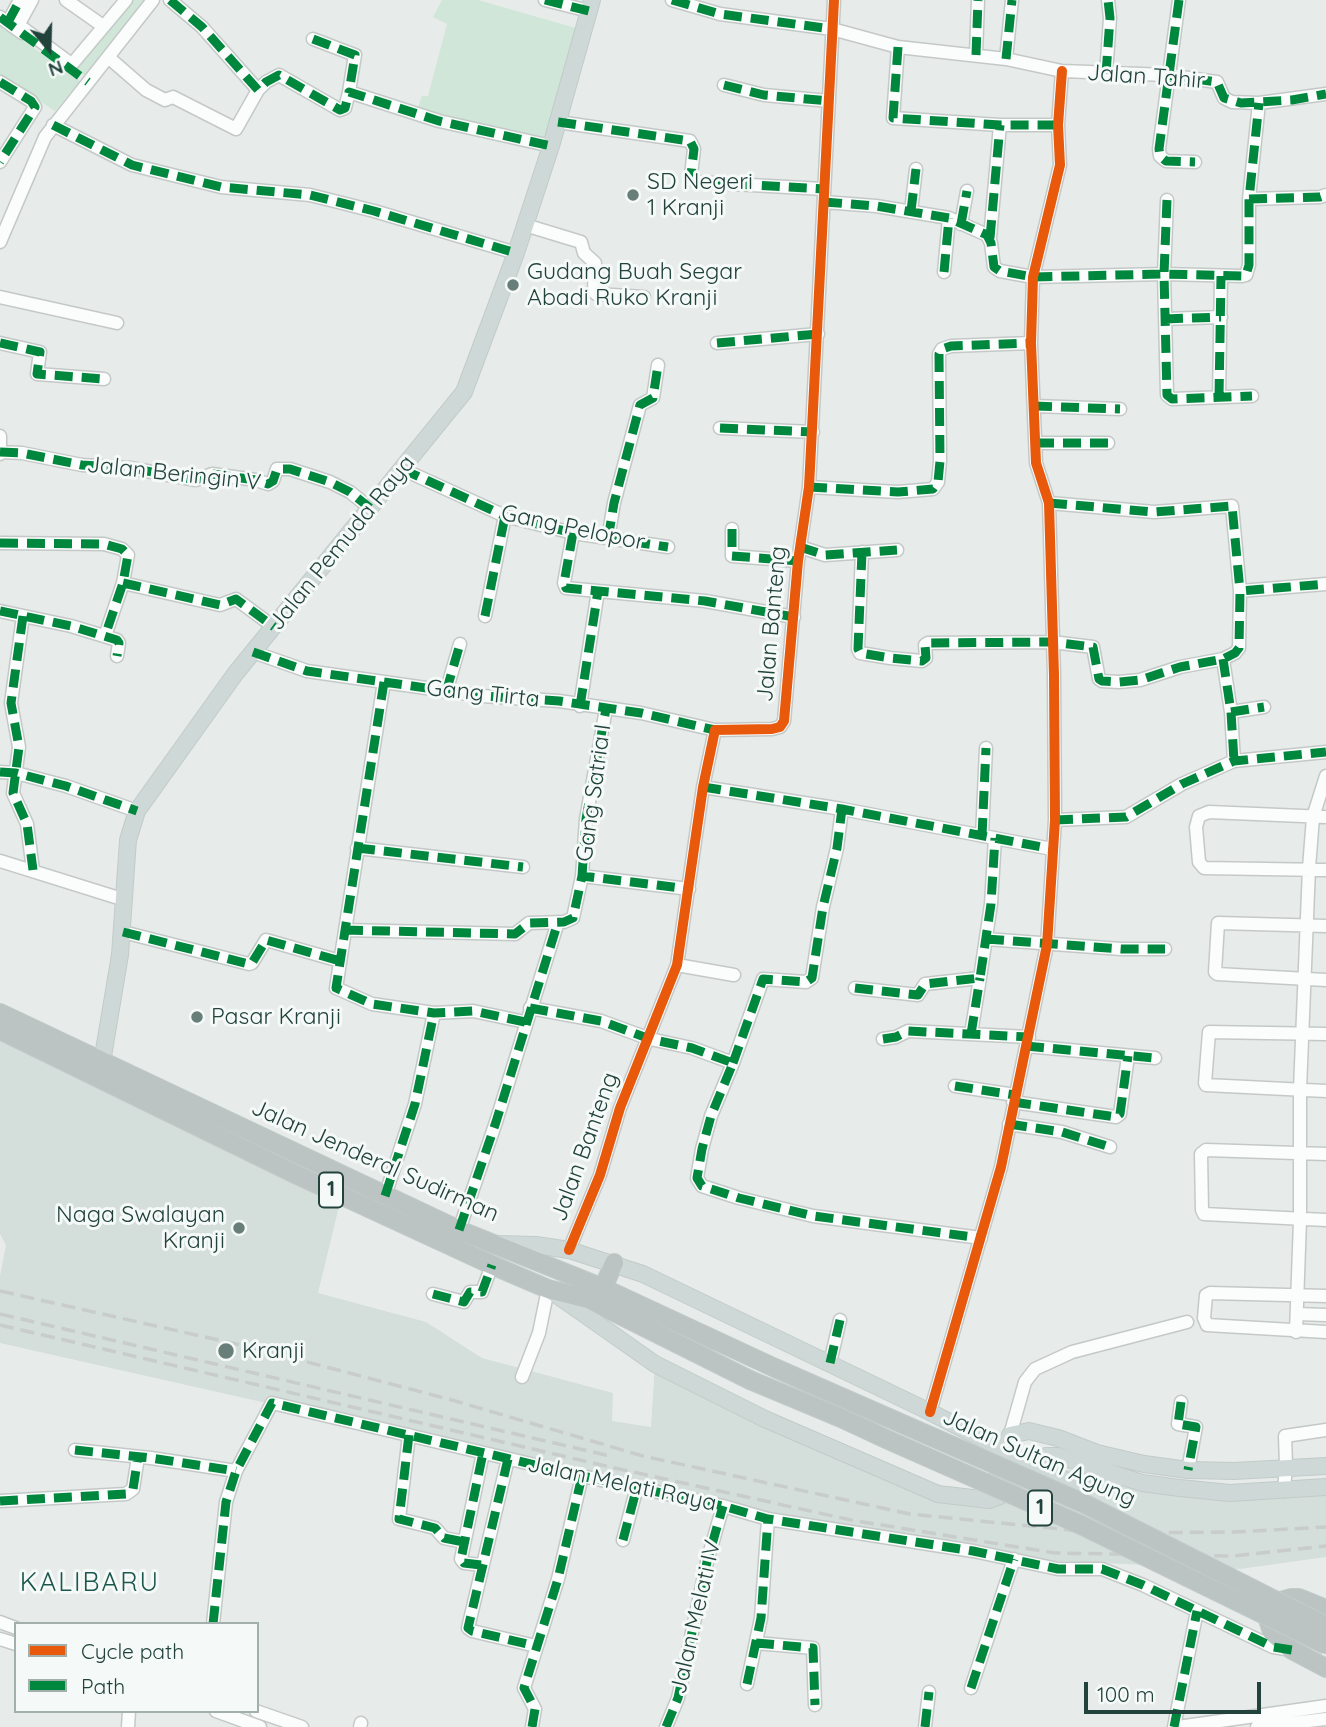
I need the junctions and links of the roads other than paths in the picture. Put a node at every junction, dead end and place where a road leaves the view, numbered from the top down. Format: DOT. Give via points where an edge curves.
graph roads {
  1 [pos="20,0"];
  2 [pos="32,0"];
  3 [pos="66,0"];
  4 [pos="126,0"];
  5 [pos="153,0"];
  6 [pos="170,0"];
  7 [pos="545,0"];
  8 [pos="672,0"];
  9 [pos="834,0"];
  10 [pos="978,0"];
  11 [pos="1012,0"];
  12 [pos="1108,0"];
  13 [pos="1178,0"];
  14 [pos="591,5"];
  15 [pos="9,22"];
  16 [pos="103,26"];
  17 [pos="832,29"];
  18 [pos="313,39"];
  19 [pos="898,47"];
  20 [pos="976,55"];
  21 [pos="108,57"];
  22 [pos="1006,59"];
  23 [pos="1062,71"];
  24 [pos="1106,74"];
  25 [pos="1167,75"];
  26 [pos="0,82"];
  27 [pos="88,82"];
  28 [pos="724,85"];
  29 [pos="258,90"];
  30 [pos="349,92"];
  31 [pos="1326,94"];
  32 [pos="829,101"];
  33 [pos="1259,103"];
  34 [pos="558,122"];
  35 [pos="53,125"];
  36 [pos="1000,125"];
  37 [pos="1058,125"];
  38 [pos="551,146"];
  39 [pos="0,162"];
  40 [pos="1195,162"];
  41 [pos="916,169"];
  42 [pos="967,191"];
  43 [pos="1326,195"];
  44 [pos="824,196"];
  45 [pos="1249,199"];
  46 [pos="1167,200"];
  47 [pos="911,211"];
  48 [pos="5,218"];
  49 [pos="948,218"];
  50 [pos="961,223"];
  51 [pos="525,226"];
  52 [pos="990,238"];
  53 [pos="0,242"];
  54 [pos="516,253"];
  55 [pos="944,272"];
  56 [pos="1164,274"];
  57 [pos="1222,276"];
  58 [pos="1033,277"];
  59 [pos="0,297"];
  60 [pos="644,297"];
  61 [pos="1221,317"];
  62 [pos="1165,319"];
  63 [pos="117,323"];
  64 [pos="818,334"];
  65 [pos="0,343"];
  66 [pos="717,343"];
  67 [pos="1031,343"];
  68 [pos="658,365"];
  69 [pos="104,379"];
  70 [pos="1219,397"];
  71 [pos="1252,397"];
  72 [pos="1034,406"];
  73 [pos="1120,409"];
  74 [pos="720,428"];
  75 [pos="813,432"];
  76 [pos="0,436"];
  77 [pos="1036,443"];
  78 [pos="1108,443"];
  79 [pos="0,453"];
  80 [pos="402,469"];
  81 [pos="809,487"];
  82 [pos="1049,503"];
  83 [pos="370,508"];
  84 [pos="505,516"];
  85 [pos="732,529"];
  86 [pos="573,533"];
  87 [pos="608,539"];
  88 [pos="0,543"];
  89 [pos="668,547"];
  90 [pos="800,547"];
  91 [pos="897,550"];
  92 [pos="862,552"];
  93 [pos="798,561"];
  94 [pos="123,583"];
  95 [pos="1326,584"];
  96 [pos="598,591"];
  97 [pos="1240,592"];
  98 [pos="0,611"];
  99 [pos="23,616"];
  100 [pos="485,616"];
  101 [pos="794,617"];
  102 [pos="274,626"];
  103 [pos="105,636"];
  104 [pos="1052,642"];
  105 [pos="460,644"];
  106 [pos="253,652"];
  107 [pos="117,656"];
  108 [pos="1223,659"];
  109 [pos="384,682"];
  110 [pos="446,692"];
  111 [pos="580,706"];
  112 [pos="1264,707"];
  113 [pos="606,709"];
  114 [pos="1231,712"];
  115 [pos="715,730"];
  116 [pos="986,748"];
  117 [pos="1326,752"];
  118 [pos="1234,761"];
  119 [pos="0,772"];
  120 [pos="16,772"];
  121 [pos="1326,776"];
  122 [pos="704,787"];
  123 [pos="842,809"];
  124 [pos="137,811"];
  125 [pos="1319,817"];
  126 [pos="1055,820"];
  127 [pos="989,837"];
  128 [pos="357,848"];
  129 [pos="1052,849"];
  130 [pos="0,861"];
  131 [pos="523,867"];
  132 [pos="1309,868"];
  133 [pos="33,870"];
  134 [pos="1326,870"];
  135 [pos="582,876"];
  136 [pos="689,889"];
  137 [pos="125,900"];
  138 [pos="558,922"];
  139 [pos="1307,925"];
  140 [pos="1326,926"];
  141 [pos="345,930"];
  142 [pos="123,932"];
  143 [pos="986,939"];
  144 [pos="1047,945"];
  145 [pos="1165,949"];
  146 [pos="340,961"];
  147 [pos="677,965"];
  148 [pos="734,975"];
  149 [pos="980,978"];
  150 [pos="1304,979"];
  151 [pos="1326,980"];
  152 [pos="855,988"];
  153 [pos="530,1008"];
  154 [pos="0,1013"];
  155 [pos="434,1013"];
  156 [pos="525,1022"];
  157 [pos="0,1030"];
  158 [pos="1303,1032"];
  159 [pos="971,1034"];
  160 [pos="1326,1034"];
  161 [pos="650,1039"];
  162 [pos="883,1039"];
  163 [pos="1027,1041"];
  164 [pos="1128,1055"];
  165 [pos="1154,1058"];
  166 [pos="733,1063"];
  167 [pos="99,1069"];
  168 [pos="955,1086"];
  169 [pos="1300,1089"];
  170 [pos="1326,1091"];
  171 [pos="1014,1098"];
  172 [pos="1009,1124"];
  173 [pos="1110,1147"];
  174 [pos="1299,1152"];
  175 [pos="1326,1154"];
  176 [pos="385,1196"];
  177 [pos="1300,1220"];
  178 [pos="1326,1220"];
  179 [pos="459,1230"];
  180 [pos="981,1238"];
  181 [pos="496,1244"];
  182 [pos="569,1250"];
  183 [pos="614,1264"];
  184 [pos="492,1265"];
  185 [pos="603,1288"];
  186 [pos="548,1289"];
  187 [pos="433,1294"];
  188 [pos="1298,1296"];
  189 [pos="1326,1296"];
  190 [pos="588,1299"];
  191 [pos="1297,1314"];
  192 [pos="1326,1315"];
  193 [pos="840,1320"];
  194 [pos="1187,1322"];
  195 [pos="1296,1332"];
  196 [pos="1326,1332"];
  197 [pos="830,1363"];
  198 [pos="522,1377"];
  199 [pos="1181,1402"];
  200 [pos="930,1412"];
  201 [pos="1326,1430"];
  202 [pos="409,1435"];
  203 [pos="1007,1442"];
  204 [pos="75,1450"];
  205 [pos="484,1453"];
  206 [pos="138,1457"];
  207 [pos="508,1459"];
  208 [pos="1031,1465"];
  209 [pos="1326,1466"];
  210 [pos="1286,1469"];
  211 [pos="1188,1470"];
  212 [pos="236,1471"];
  213 [pos="582,1476"];
  214 [pos="637,1487"];
  215 [pos="1326,1487"];
  216 [pos="1283,1491"];
  217 [pos="971,1499"];
  218 [pos="0,1501"];
  219 [pos="723,1506"];
  220 [pos="768,1519"];
  221 [pos="623,1541"];
  222 [pos="464,1542"];
  223 [pos="1014,1559"];
  224 [pos="481,1565"];
  225 [pos="1326,1609"];
  226 [pos="1197,1611"];
  227 [pos="213,1622"];
  228 [pos="1326,1626"];
  229 [pos="756,1643"];
  230 [pos="1326,1645"];
  231 [pos="536,1646"];
  232 [pos="1292,1650"];
  233 [pos="1326,1668"];
  234 [pos="747,1684"];
  235 [pos="971,1688"];
  236 [pos="929,1692"];
  237 [pos="815,1705"];
  238 [pos="1326,1706"];
  239 [pos="259,1712"];
  240 [pos="222,1713"];
  241 [pos="1326,1719"];
  242 [pos="260,1727"];
  243 [pos="302,1727"];
  244 [pos="531,1727"];
  245 [pos="666,1727"];
  246 [pos="925,1727"];
  247 [pos="1176,1727"];
  248 [pos="1257,1727"];
  1 -- 15 [label="street"];
  2 -- 15 [label="street" via="20,22"];
  3 -- 16 [label="street"];
  4 -- 16 [label="street"];
  5 -- 21 [label="street"];
  6 -- 29 [label="street" via="202,27"];
  7 -- 14 [label="street"];
  8 -- 17 [label="street, Jalan Tahir" via="720,13"];
  9 -- 17 [label="street, Jalan Banteng"];
  10 -- 20 [label="street"];
  11 -- 22 [label="street"];
  12 -- 24 [label="street"];
  13 -- 25 [label="street"];
  14 -- 34 [label="main road, Jalan Pemuda Raya"];
  15 -- 16 [label="street" via="69,63"];
  15 -- 27 [label="street"];
  17 -- 19 [label="street, Jalan Tahir"];
  17 -- 32 [label="street, Jalan Banteng"];
  18 -- 30 [label="street" via="355,55"];
  19 -- 20 [label="street, Jalan Tahir"];
  19 -- 36 [label="street" via="893,118"];
  20 -- 22 [label="street, Jalan Tahir"];
  21 -- 27 [label="street"];
  21 -- 29 [label="street" via="146,90 165,100 173,97 236,129"];
  22 -- 23 [label="street, Jalan Tahir"];
  23 -- 24 [label="street, Jalan Tahir"];
  23 -- 37 [label="street"];
  24 -- 25 [label="street, Jalan Tahir"];
  25 -- 33 [label="street, Jalan Tahir" via="1217,82 1226,100"];
  25 -- 40 [label="street" via="1160,156 1166,161"];
  26 -- 39 [label="street" via="35,107"];
  27 -- 35 [label="street"];
  28 -- 32 [label="street" via="764,95"];
  29 -- 30 [label="street" via="279,75 342,110"];
  30 -- 38 [label="street" via="439,121"];
  31 -- 33 [label="street, Jalan Tahir"];
  32 -- 44 [label="street, Jalan Banteng"];
  33 -- 45 [label="street"];
  34 -- 38 [label="main road, Jalan Pemuda Raya"];
  34 -- 44 [label="street" via="690,141 694,149 691,175 696,182"];
  35 -- 48 [label="street"];
  35 -- 54 [label="street" via="132,165 221,187 310,195"];
  36 -- 37 [label="street"];
  36 -- 52 [label="street"];
  37 -- 58 [label="street" via="1058,181"];
  38 -- 51 [label="main road, Jalan Pemuda Raya"];
  41 -- 47 [label="street"];
  42 -- 50 [label="street"];
  43 -- 45 [label="street"];
  44 -- 47 [label="street"];
  44 -- 64 [label="street, Jalan Banteng"];
  45 -- 57 [label="street" via="1246,275"];
  46 -- 56 [label="street"];
  47 -- 49 [label="street"];
  48 -- 53 [label="street"];
  49 -- 50 [label="street"];
  49 -- 55 [label="street"];
  50 -- 52 [label="street"];
  51 -- 54 [label="main road, Jalan Pemuda Raya"];
  51 -- 60 [label="street" via="581,242 584,253 595,263 596,294"];
  52 -- 58 [label="street" via="997,271"];
  54 -- 80 [label="main road, Jalan Pemuda Raya" via="464,392"];
  56 -- 57 [label="street"];
  56 -- 58 [label="street"];
  56 -- 62 [label="street"];
  57 -- 61 [label="street"];
  58 -- 67 [label="street"];
  59 -- 63 [label="street"];
  61 -- 62 [label="street"];
  61 -- 70 [label="street"];
  62 -- 70 [label="street" via="1167,395 1172,399"];
  64 -- 66 [label="street"];
  64 -- 75 [label="street, Jalan Banteng"];
  65 -- 69 [label="street" via="40,352 37,374"];
  67 -- 72 [label="street"];
  67 -- 81 [label="street" via="942,349 940,461 933,489 898,492"];
  68 -- 87 [label="street" via="653,398 640,405"];
  70 -- 71 [label="street"];
  72 -- 73 [label="street"];
  72 -- 77 [label="street"];
  74 -- 75 [label="street"];
  75 -- 81 [label="street, Jalan Banteng"];
  76 -- 79 [label="street"];
  77 -- 78 [label="street"];
  77 -- 82 [label="street" via="1036,463"];
  79 -- 83 [label="street, Jalan Beringin V" via="196,480 212,474 268,484 277,469 290,469 330,482"];
  80 -- 83 [label="main road, Jalan Pemuda Raya"];
  80 -- 84 [label="street, Gang Pelopor"];
  81 -- 90 [label="street, Jalan Banteng"];
  82 -- 97 [label="street" via="1154,512 1232,506"];
  82 -- 104 [label="street"];
  83 -- 102 [label="main road, Jalan Pemuda Raya"];
  84 -- 86 [label="street, Gang Pelopor"];
  84 -- 100 [label="street"];
  85 -- 93 [label="street" via="732,556"];
  86 -- 87 [label="street, Gang Pelopor"];
  86 -- 96 [label="street" via="564,586"];
  87 -- 89 [label="street, Gang Pelopor"];
  88 -- 94 [label="street" via="114,545 128,555"];
  90 -- 92 [label="street" via="825,555"];
  90 -- 93 [label="street, Jalan Banteng"];
  91 -- 92 [label="street"];
  92 -- 104 [label="street" via="861,654 922,661 928,643"];
  93 -- 101 [label="street, Jalan Banteng"];
  94 -- 102 [label="street" via="220,605 236,599"];
  94 -- 103 [label="street"];
  95 -- 97 [label="street"];
  96 -- 101 [label="street" via="705,601"];
  96 -- 111 [label="street"];
  97 -- 108 [label="street" via="1240,648"];
  98 -- 99 [label="street"];
  99 -- 103 [label="street"];
  99 -- 120 [label="street" via="11,703 19,747"];
  101 -- 115 [label="street, Jalan Banteng" via="780,727"];
  102 -- 106 [label="main road, Jalan Pemuda Raya"];
  103 -- 107 [label="street" via="120,643"];
  104 -- 108 [label="street" via="1093,647 1102,681 1140,680"];
  104 -- 126 [label="street"];
  105 -- 110 [label="street"];
  106 -- 109 [label="street, Gang Tirta" via="307,671"];
  106 -- 124 [label="main road, Jalan Pemuda Raya"];
  108 -- 114 [label="street"];
  109 -- 110 [label="street, Gang Tirta"];
  109 -- 128 [label="street"];
  110 -- 111 [label="street, Gang Tirta"];
  111 -- 113 [label="street, Gang Tirta"];
  112 -- 114 [label="street"];
  113 -- 115 [label="street, Gang Tirta"];
  113 -- 135 [label="street, Gang Satria I" via="586,819"];
  114 -- 118 [label="street"];
  115 -- 122 [label="street, Jalan Banteng"];
  116 -- 127 [label="street"];
  117 -- 118 [label="street"];
  118 -- 126 [label="street" via="1182,784 1126,817"];
  119 -- 120 [label="street"];
  120 -- 124 [label="street"];
  120 -- 133 [label="street" via="13,793 27,824"];
  121 -- 125 [label="street"];
  122 -- 123 [label="street"];
  122 -- 136 [label="street, Jalan Banteng"];
  123 -- 127 [label="street"];
  123 -- 166 [label="street" via="812,978 806,982 763,979"];
  124 -- 137 [label="main road, Jalan Pemuda Raya" via="128,840"];
  125 -- 132 [label="street"];
  125 -- 132 [label="street" via="1209,812 1199,816 1196,827 1199,862 1204,868"];
  126 -- 129 [label="street"];
  127 -- 129 [label="street"];
  127 -- 143 [label="street"];
  128 -- 131 [label="street"];
  128 -- 141 [label="street"];
  129 -- 144 [label="street"];
  130 -- 133 [label="street"];
  132 -- 134 [label="street"];
  132 -- 139 [label="street"];
  133 -- 137 [label="street"];
  135 -- 136 [label="street"];
  135 -- 138 [label="street, Gang Satria I" via="573,918"];
  136 -- 147 [label="street, Jalan Banteng"];
  137 -- 142 [label="main road, Jalan Pemuda Raya"];
  138 -- 141 [label="street" via="529,923 515,934"];
  138 -- 153 [label="street"];
  139 -- 140 [label="street"];
  139 -- 150 [label="street"];
  139 -- 150 [label="street" via="1216,925 1217,974"];
  141 -- 146 [label="street"];
  142 -- 146 [label="street" via="249,964 266,940"];
  142 -- 167 [label="main road, Jalan Pemuda Raya"];
  143 -- 144 [label="street"];
  143 -- 149 [label="street"];
  144 -- 145 [label="street"];
  144 -- 163 [label="street"];
  146 -- 155 [label="street" via="336,989 372,1004"];
  147 -- 148 [label="street"];
  147 -- 161 [label="street, Jalan Banteng"];
  149 -- 152 [label="street" via="925,984 918,995"];
  149 -- 159 [label="street"];
  150 -- 151 [label="street"];
  150 -- 158 [label="street"];
  153 -- 156 [label="street"];
  153 -- 161 [label="street" via="601,1021"];
  154 -- 167 [label="highway, Jalan Jenderal Sudirman / 1"];
  155 -- 156 [label="street" via="473,1011"];
  155 -- 176 [label="street" via="415,1104"];
  156 -- 179 [label="street"];
  157 -- 167 [label="highway, Jalan Jenderal Sudirman / 1"];
  158 -- 160 [label="street"];
  158 -- 169 [label="street"];
  158 -- 169 [label="street" via="1207,1034 1206,1085"];
  159 -- 162 [label="street" via="908,1031"];
  159 -- 163 [label="street"];
  161 -- 166 [label="street"];
  161 -- 182 [label="street, Jalan Banteng"];
  163 -- 164 [label="street"];
  163 -- 171 [label="street"];
  164 -- 165 [label="street"];
  164 -- 171 [label="street" via="1116,1117"];
  166 -- 180 [label="street" via="702,1149 697,1178 702,1186 813,1216"];
  167 -- 176 [label="highway, Jalan Jenderal Sudirman / 1"];
  167 -- 184 [label="highway, Jalan Jenderal Sudirman / 1" via="295,1174"];
  168 -- 171 [label="street"];
  169 -- 170 [label="street"];
  169 -- 174 [label="street"];
  171 -- 172 [label="street"];
  172 -- 173 [label="street" via="1062,1132"];
  172 -- 180 [label="street"];
  174 -- 175 [label="street"];
  174 -- 177 [label="street"];
  174 -- 177 [label="street" via="1203,1151 1202,1210 1205,1215"];
  176 -- 179 [label="highway, Jalan Jenderal Sudirman / 1"];
  177 -- 178 [label="street"];
  177 -- 188 [label="street"];
  179 -- 181 [label="highway, Jalan Jenderal Sudirman / 1"];
  180 -- 200 [label="street"];
  181 -- 182 [label="main road, Jalan Jenderal Sudirman"];
  181 -- 185 [label="highway, Jalan Sultan Agung / 1"];
  182 -- 183 [label="main road, Jalan Jenderal Sudirman"];
  183 -- 185 [label="highway"];
  183 -- 197 [label="main road, Jalan Jenderal Sudirman"];
  184 -- 186 [label="highway, Jalan Jenderal Sudirman / 1"];
  184 -- 187 [label="street" via="482,1292 470,1292 464,1302"];
  185 -- 228 [label="highway, Jalan Sultan Agung / 1, bridge" via="1084,1504"];
  186 -- 190 [label="highway, Jalan Jenderal Sudirman / 1"];
  186 -- 198 [label="street" via="539,1333"];
  186 -- 217 [label="main road, Jalan Jenderal Sudirman" via="655,1364 714,1394 909,1483"];
  188 -- 189 [label="street"];
  188 -- 191 [label="street"];
  188 -- 195 [label="street" via="1210,1293 1204,1318 1207,1325"];
  190 -- 230 [label="highway, Jalan Sultan Agung / 1, bridge" via="750,1380 1081,1525"];
  191 -- 192 [label="street"];
  191 -- 195 [label="street"];
  193 -- 197 [label="street"];
  194 -- 203 [label="street" via="1072,1352 1035,1369 1025,1382"];
  195 -- 196 [label="street"];
  197 -- 200 [label="main road, Jalan Jenderal Sudirman"];
  199 -- 211 [label="street" via="1178,1424 1196,1427"];
  200 -- 203 [label="main road, Jalan Jenderal Sudirman" via="982,1438"];
  201 -- 210 [label="street" via="1285,1436"];
  202 -- 205 [label="street, Jalan Melati Raya"];
  202 -- 212 [label="street, Jalan Melati Raya" via="272,1403"];
  202 -- 222 [label="street" via="399,1520 435,1528 443,1538"];
  203 -- 208 [label="main road, Jalan Jenderal Sudirman"];
  203 -- 211 [label="main road" via="1029,1431 1043,1433 1097,1453"];
  203 -- 217 [label="main road" via="994,1483"];
  204 -- 206 [label="street"];
  205 -- 207 [label="street, Jalan Melati Raya"];
  205 -- 222 [label="street"];
  206 -- 212 [label="street"];
  206 -- 218 [label="street" via="133,1489 126,1494"];
  207 -- 213 [label="street, Jalan Melati Raya"];
  207 -- 224 [label="street"];
  208 -- 216 [label="main road" via="1046,1455 1059,1456 1142,1483 1230,1493"];
  208 -- 217 [label="main road" via="1000,1496"];
  209 -- 210 [label="main road"];
  210 -- 211 [label="main road"];
  210 -- 216 [label="street"];
  212 -- 227 [label="street, Jalan Melati Raya" via="224,1512"];
  213 -- 214 [label="street, Jalan Melati Raya"];
  213 -- 231 [label="street" via="558,1579"];
  214 -- 219 [label="street, Jalan Melati Raya"];
  214 -- 221 [label="street"];
  215 -- 216 [label="main road"];
  219 -- 220 [label="street, Jalan Melati Raya"];
  219 -- 245 [label="street, Jalan Melati IV" via="678,1698"];
  220 -- 223 [label="street, Jalan Melati Raya"];
  220 -- 229 [label="street"];
  222 -- 224 [label="street" via="462,1562"];
  223 -- 226 [label="street, Jalan Melati Raya" via="1058,1569 1102,1569"];
  223 -- 235 [label="street"];
  224 -- 231 [label="street" via="469,1630"];
  225 -- 232 [label="highway" via="1292,1598 1277,1602 1270,1610 1266,1616 1272,1632"];
  226 -- 232 [label="street, Jalan Melati Raya" via="1273,1647"];
  226 -- 247 [label="street"];
  229 -- 234 [label="street"];
  229 -- 237 [label="street" via="813,1648"];
  231 -- 244 [label="street" via="524,1690 535,1709"];
  232 -- 233 [label="highway"];
  236 -- 246 [label="street"];
  238 -- 247 [label="street"];
  239 -- 243 [label="street"];
  240 -- 242 [label="street"];
  241 -- 248 [label="street"];
}
